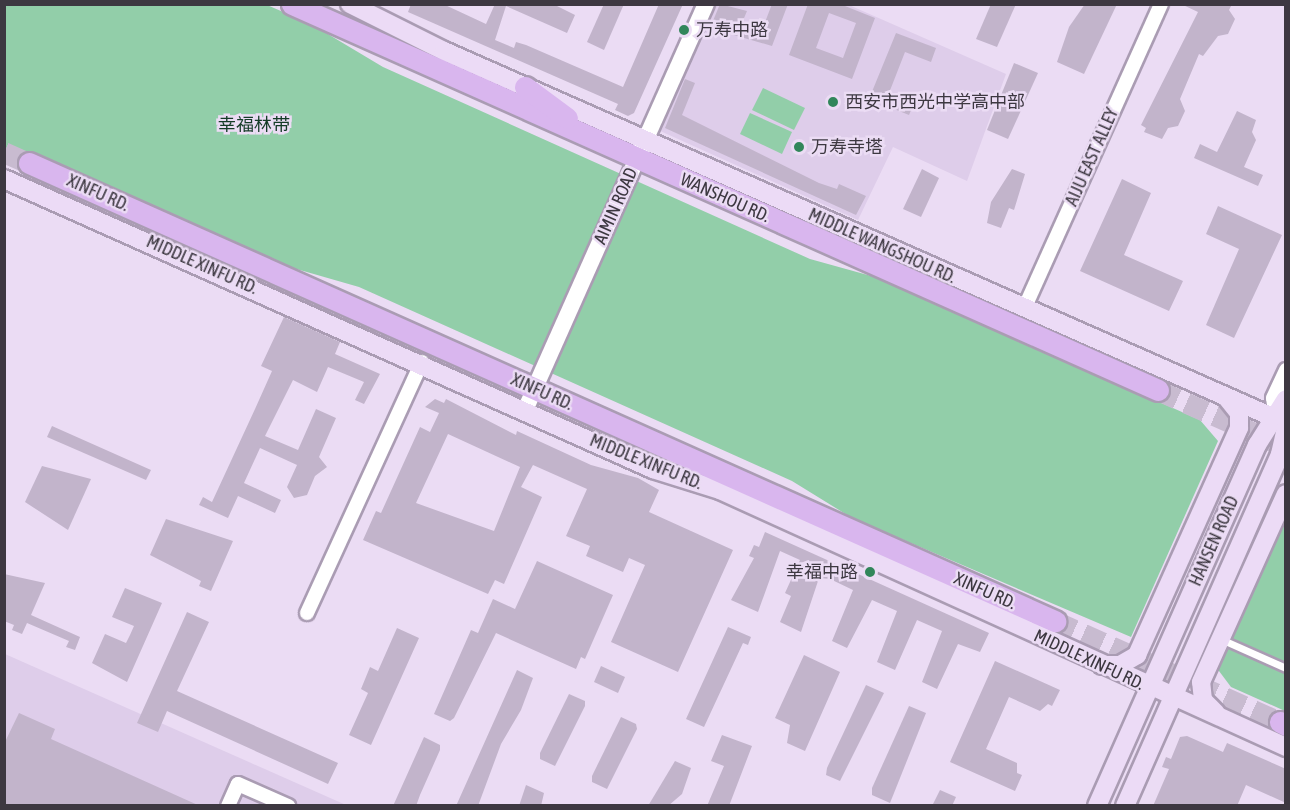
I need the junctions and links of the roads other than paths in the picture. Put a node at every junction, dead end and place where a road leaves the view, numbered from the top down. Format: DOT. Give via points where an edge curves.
graph roads {
  1 [pos="292,4"];
  2 [pos="706,4"];
  3 [pos="1161,4"];
  4 [pos="359,6"];
  5 [pos="525,87"];
  6 [pos="604,144"];
  7 [pos="641,150"];
  8 [pos="29,162"];
  9 [pos="4,179"];
  10 [pos="1024,309"];
  11 [pos="422,362"];
  12 [pos="1286,370"];
  13 [pos="535,389"];
  14 [pos="1158,390"];
  15 [pos="1225,397"];
  16 [pos="1286,399"];
  17 [pos="526,408"];
  18 [pos="1282,423"];
  19 [pos="1286,494"];
  20 [pos="307,613"];
  21 [pos="1055,621"];
  22 [pos="1220,639"];
  23 [pos="1100,665"];
  24 [pos="1286,668"];
  25 [pos="1148,687"];
  26 [pos="1173,697"];
  27 [pos="1227,721"];
  28 [pos="1286,747"];
  29 [pos="228,806"];
  30 [pos="288,806"];
  31 [pos="1097,806"];
  32 [pos="1125,806"];
  1 -- 6 [label="main road, WANSHOU RD."];
  2 -- 7 [label="street, AIMIN ROAD"];
  3 -- 10 [label="street, AIJU EAST ALLEY"];
  4 -- 5 [label="main road, MIDDLE WANGSHOU RD."];
  5 -- 6 [label="main road"];
  5 -- 7 [label="main road, MIDDLE WANGSHOU RD."];
  6 -- 7 [label="main road, WANSHOU RD."];
  7 -- 10 [label="main road, MIDDLE WANGSHOU RD."];
  7 -- 13 [label="street, AIMIN ROAD"];
  7 -- 14 [label="main road, WANSHOU RD."];
  8 -- 13 [label="main road, XINFU RD."];
  9 -- 11 [label="main road, MIDDLE XINFU RD."];
  10 -- 15 [label="main road, MIDDLE WANGSHOU RD."];
  11 -- 17 [label="main road, MIDDLE XINFU RD."];
  11 -- 20 [label="street"];
  12 -- 18 [label="street" via="1273,399"];
  13 -- 17 [label="street, AIMIN ROAD"];
  13 -- 21 [label="main road, XINFU RD."];
  15 -- 18 [label="main road, MIDDLE WANGSHOU RD."];
  15 -- 23 [label="main road" via="1239,413 1239,428 1137,655 1120,665"];
  16 -- 18 [label="main road, HANSEN ROAD"];
  17 -- 23 [label="main road, MIDDLE XINFU RD." via="654,469 720,490"];
  18 -- 25 [label="main road, HANSEN ROAD" via="1257,445"];
  18 -- 26 [label="main road, HANSEN ROAD" via="1280,454"];
  19 -- 22 [label="main road"];
  22 -- 24 [label="lane"];
  22 -- 27 [label="main road" via="1200,693"];
  23 -- 25 [label="main road, MIDDLE XINFU RD."];
  25 -- 26 [label="main road, MIDDLE XINFU RD."];
  25 -- 31 [label="main road, HANSEN ROAD"];
  26 -- 27 [label="main road, MIDDLE XINFU RD."];
  26 -- 32 [label="main road, HANSEN ROAD"];
  27 -- 28 [label="main road, MIDDLE XINFU RD."];
  29 -- 30 [label="street" via="238,784"];
}
